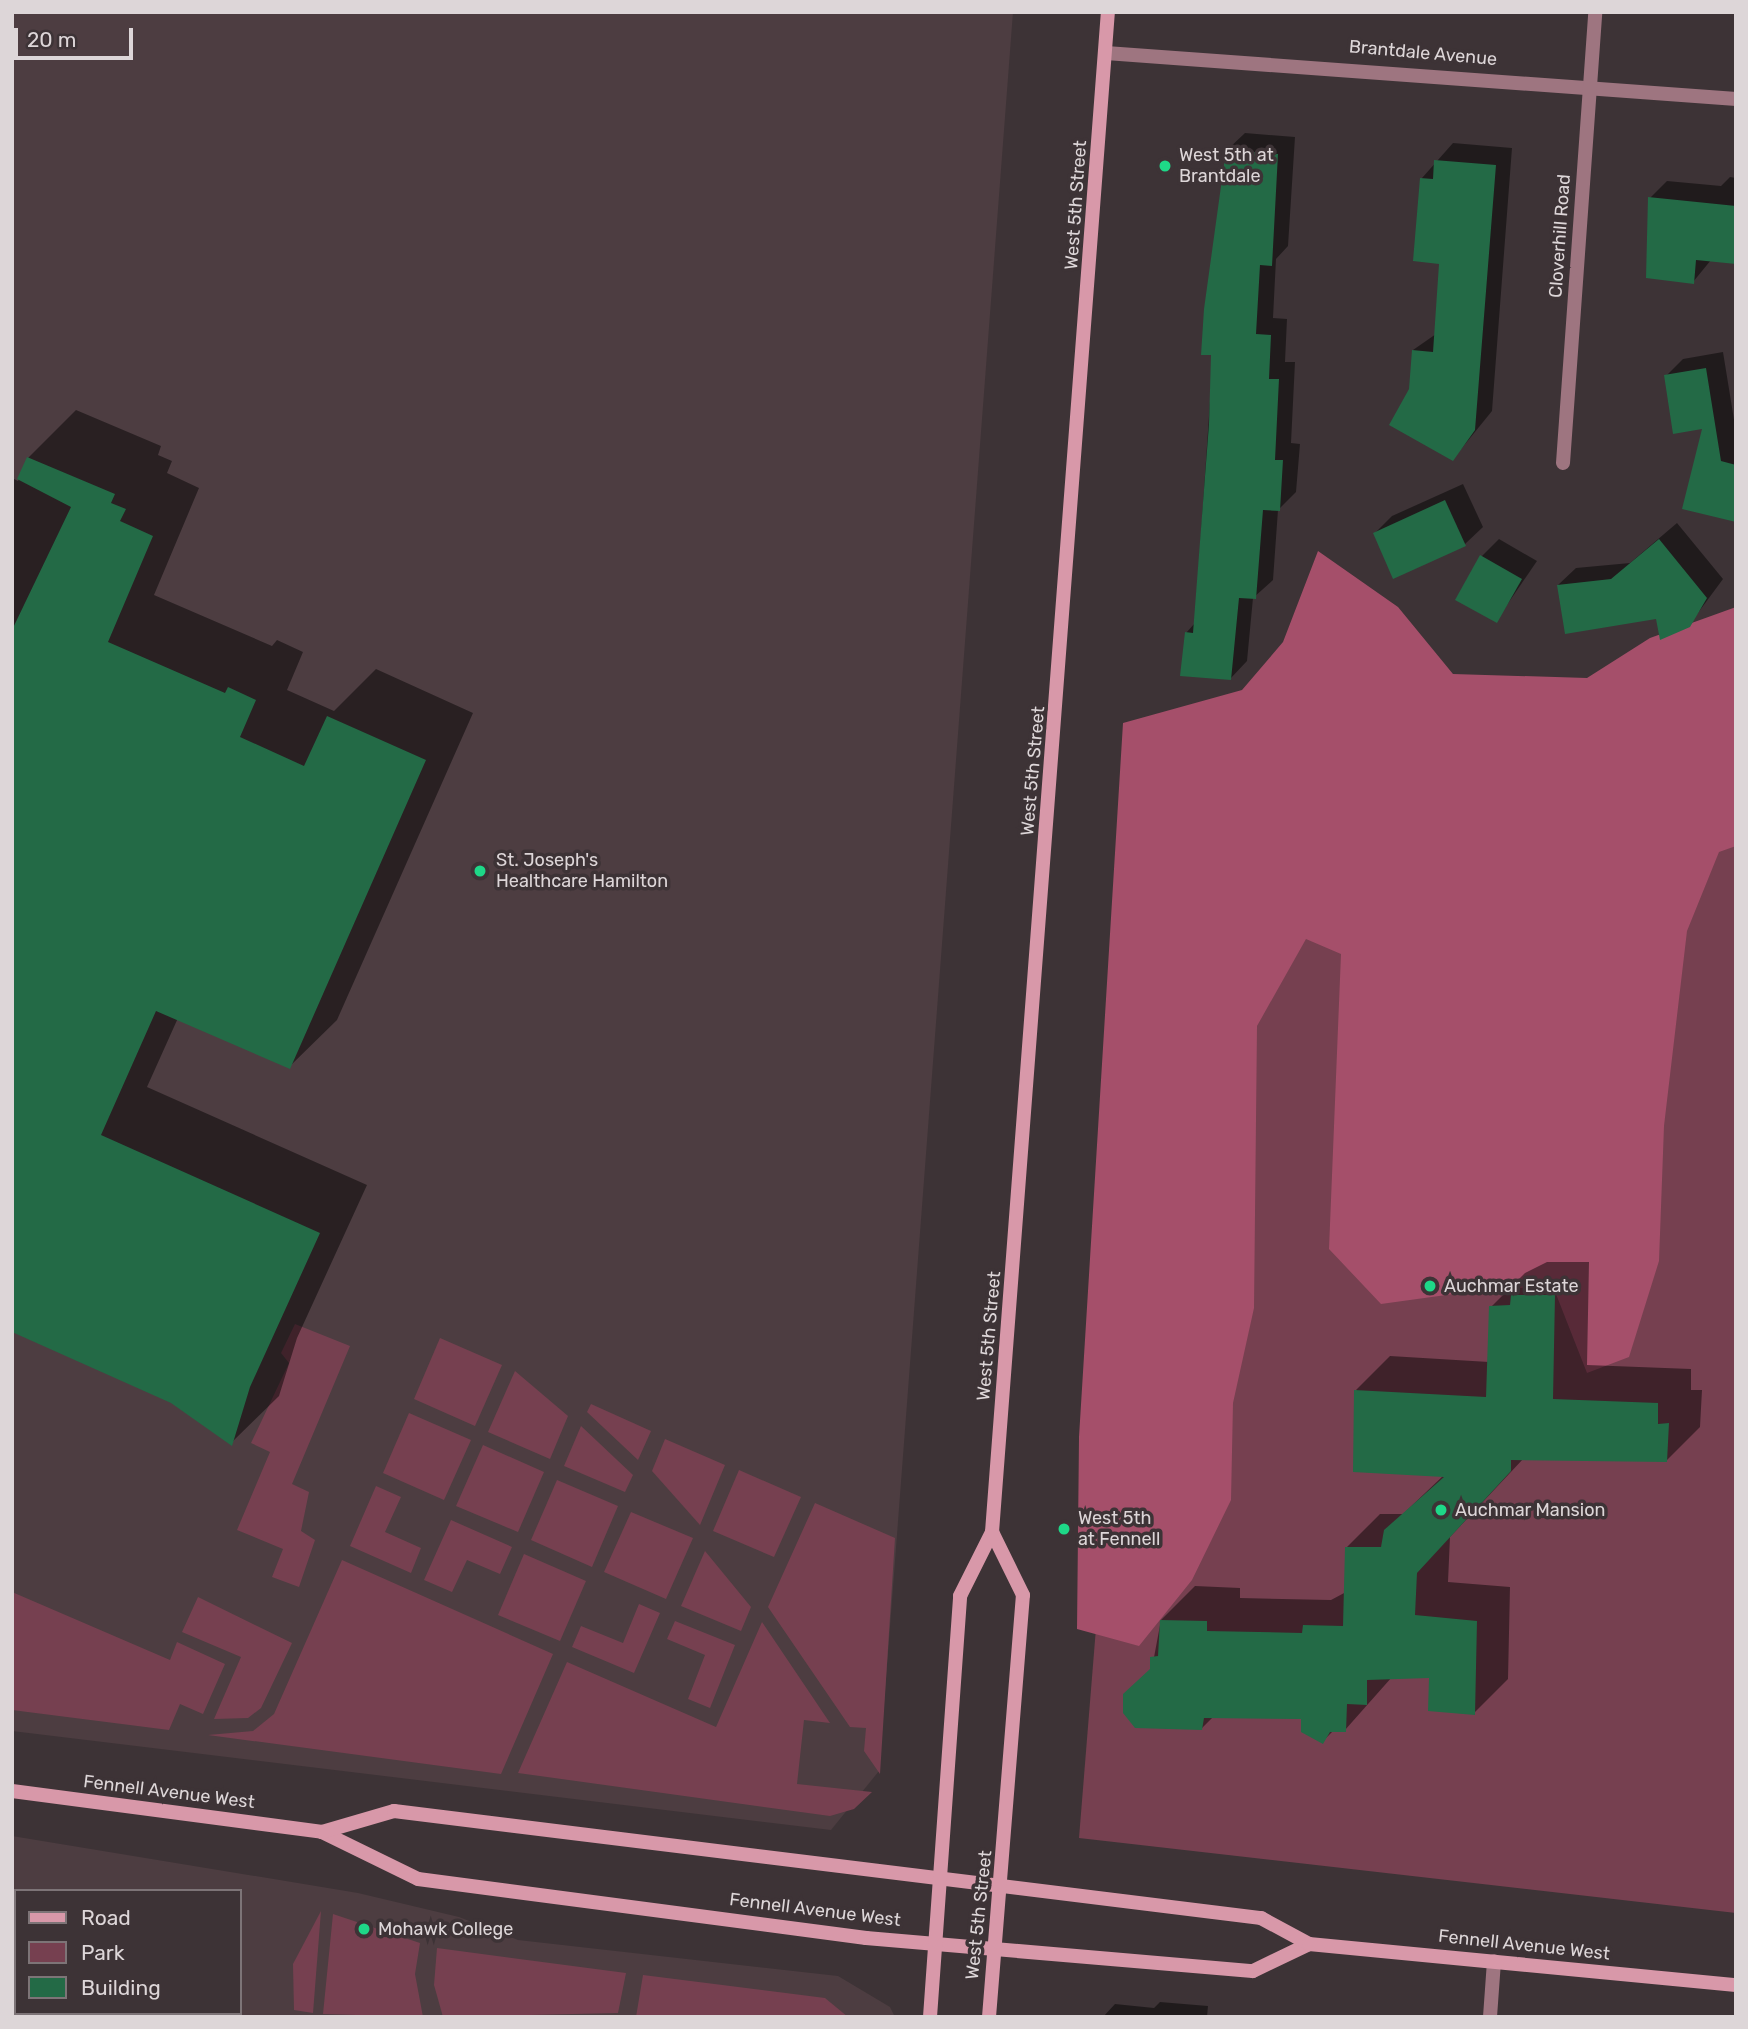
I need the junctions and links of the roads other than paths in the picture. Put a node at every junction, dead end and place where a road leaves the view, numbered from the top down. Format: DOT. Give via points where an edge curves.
graph roads {
  1 [pos="1108,12"];
  2 [pos="1595,12"];
  3 [pos="1106,53"];
  4 [pos="1590,86"];
  5 [pos="1736,99"];
  6 [pos="1563,463"];
  7 [pos="992,1532"];
  8 [pos="12,1791"];
  9 [pos="322,1832"];
  10 [pos="937,1879"];
  11 [pos="1001,1887"];
  12 [pos="934,1942"];
  13 [pos="1309,1944"];
  14 [pos="995,1950"];
  15 [pos="1494,1961"];
  16 [pos="1736,1986"];
  17 [pos="930,2017"];
  18 [pos="989,2017"];
  19 [pos="1490,2017"];
  1 -- 3 [label="main road, West 5th Street"];
  2 -- 4 [label="street, Cloverhill Road"];
  3 -- 4 [label="street, Brantdale Avenue"];
  3 -- 7 [label="main road, West 5th Street"];
  4 -- 5 [label="street, Brantdale Avenue"];
  4 -- 6 [label="street, Cloverhill Road"];
  7 -- 10 [label="main road, West 5th Street" via="960,1596"];
  7 -- 11 [label="main road, West 5th Street" via="1023,1595"];
  8 -- 9 [label="main road, Fennell Avenue West"];
  9 -- 10 [label="main road, Fennell Avenue West" via="394,1811"];
  9 -- 12 [label="main road, Fennell Avenue West" via="418,1879 866,1938"];
  10 -- 11 [label="main road, Fennell Avenue West"];
  10 -- 12 [label="main road, West 5th Street"];
  11 -- 13 [label="main road, Fennell Avenue West" via="1261,1918"];
  11 -- 14 [label="main road, West 5th Street"];
  12 -- 14 [label="main road, Fennell Avenue West"];
  12 -- 17 [label="main road, West 5th Street"];
  13 -- 14 [label="main road, Fennell Avenue West" via="1253,1971"];
  13 -- 15 [label="main road, Fennell Avenue West"];
  14 -- 18 [label="main road, West 5th Street"];
  15 -- 16 [label="main road, Fennell Avenue West"];
  15 -- 19 [label="street"];
}
